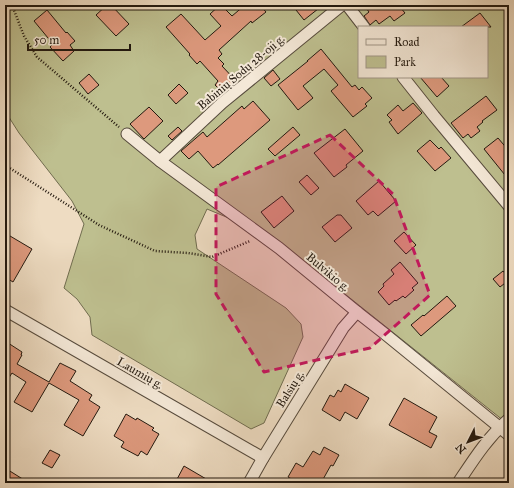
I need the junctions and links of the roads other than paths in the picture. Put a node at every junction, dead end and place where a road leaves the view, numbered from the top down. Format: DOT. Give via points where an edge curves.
graph roads {
  1 [pos="342,5"];
  2 [pos="347,5"];
  3 [pos="363,26"];
  4 [pos="404,78"];
  5 [pos="127,134"];
  6 [pos="160,161"];
  7 [pos="509,206"];
  8 [pos="5,310"];
  9 [pos="357,312"];
  10 [pos="509,418"];
  11 [pos="500,427"];
  12 [pos="509,435"];
  13 [pos="263,458"];
  14 [pos="249,483"];
  15 [pos="458,483"];
  1 -- 6 [label="street, Babinių Sodų 28-oji g." via="222,103"];
  2 -- 3 [label="street"];
  4 -- 7 [label="street"];
  5 -- 6 [label="street, Bulvikio g."];
  6 -- 9 [label="street, Bulvikio g." via="279,248"];
  8 -- 13 [label="street, Laumių g."];
  9 -- 11 [label="street, Bulvikio g."];
  9 -- 13 [label="street, Balsių g." via="343,328"];
  10 -- 11 [label="street"];
  11 -- 12 [label="street, Bulvikio g."];
  11 -- 15 [label="street"];
  13 -- 14 [label="street, Balsių g."];
}
